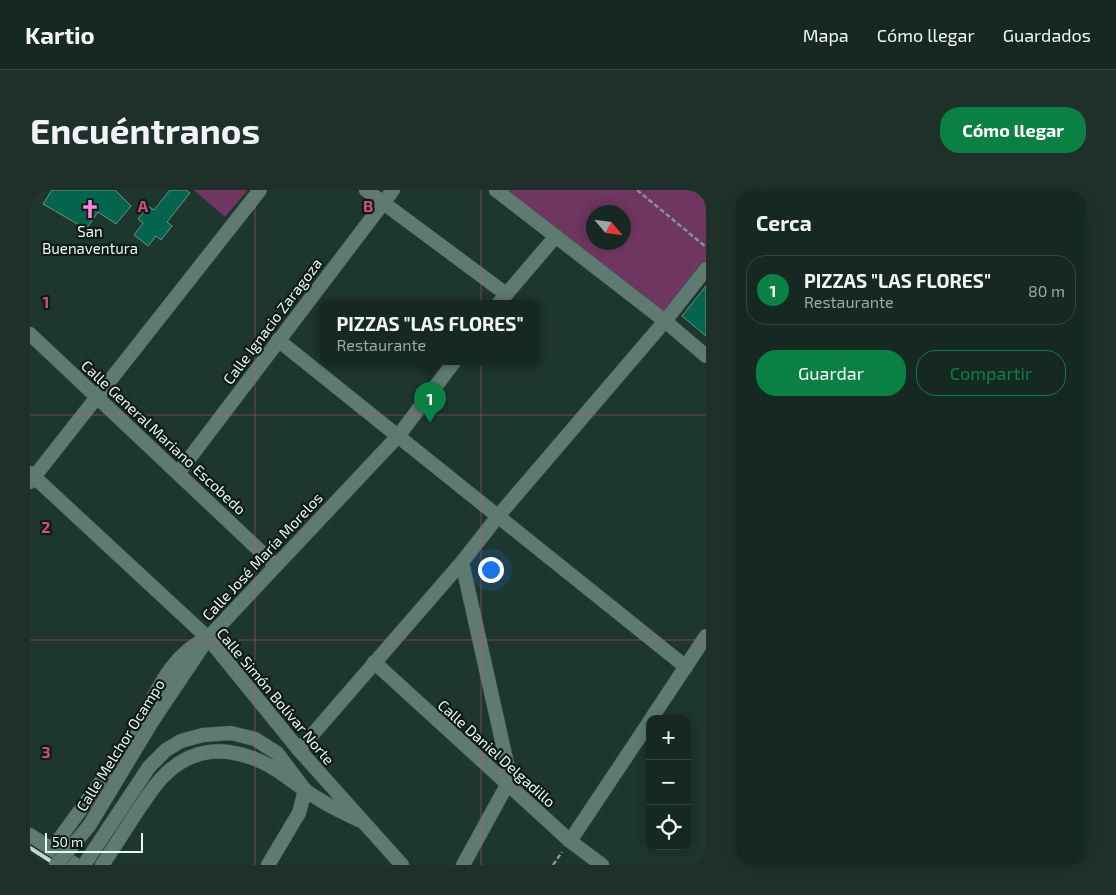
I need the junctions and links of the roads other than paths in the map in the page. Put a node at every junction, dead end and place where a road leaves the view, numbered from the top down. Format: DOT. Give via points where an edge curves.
graph roads {
  1 [pos="260,190"];
  2 [pos="366,190"];
  3 [pos="393,190"];
  4 [pos="496,190"];
  5 [pos="382,203"];
  6 [pos="556,236"];
  7 [pos="706,269"];
  8 [pos="502,299"];
  9 [pos="665,321"];
  10 [pos="30,334"];
  11 [pos="278,340"];
  12 [pos="706,356"];
  13 [pos="452,365"];
  14 [pos="98,397"];
  15 [pos="399,434"];
  16 [pos="179,472"];
  17 [pos="31,477"];
  18 [pos="499,515"];
  19 [pos="462,562"];
  20 [pos="275,565"];
  21 [pos="706,636"];
  22 [pos="208,638"];
  23 [pos="374,662"];
  24 [pos="686,667"];
  25 [pos="653,715"];
  26 [pos="646,726"];
  27 [pos="299,750"];
  28 [pos="508,785"];
  29 [pos="305,790"];
  30 [pos="361,821"];
  31 [pos="30,835"];
  32 [pos="570,841"];
  33 [pos="52,849"];
  34 [pos="56,865"];
  35 [pos="76,865"];
  36 [pos="84,865"];
  37 [pos="102,865"];
  38 [pos="268,865"];
  39 [pos="402,865"];
  40 [pos="463,865"];
  41 [pos="602,865"];
  1 -- 14 [label="street"];
  2 -- 5 [label="street"];
  3 -- 5 [label="street, Calle Ignacio Zaragoza"];
  4 -- 6 [label="street"];
  5 -- 8 [label="street"];
  5 -- 11 [label="street, Calle Ignacio Zaragoza"];
  6 -- 8 [label="street"];
  6 -- 9 [label="street"];
  7 -- 9 [label="street"];
  9 -- 12 [label="street"];
  9 -- 18 [label="street"];
  10 -- 14 [label="street, Calle General Mariano Escobedo"];
  11 -- 15 [label="street"];
  11 -- 16 [label="street, Calle Ignacio Zaragoza"];
  13 -- 15 [label="street, Calle José María Morelos"];
  14 -- 16 [label="street, Calle General Mariano Escobedo"];
  14 -- 17 [label="street"];
  15 -- 18 [label="street"];
  15 -- 20 [label="street, Calle José María Morelos"];
  16 -- 20 [label="street, Calle General Mariano Escobedo"];
  17 -- 22 [label="street, Calle Simón Bolívar Norte"];
  18 -- 19 [label="street"];
  18 -- 24 [label="street"];
  19 -- 23 [label="street"];
  19 -- 28 [label="street" via="508,768"];
  20 -- 22 [label="street, Calle José María Morelos"];
  21 -- 24 [label="street"];
  22 -- 27 [label="street, Calle Simón Bolívar Norte"];
  22 -- 33 [label="street, Calle José María Morelos" via="192,645 172,667 130,740"];
  22 -- 34 [label="street, Calle Melchor Ocampo, bridge" via="153,720 89,826"];
  23 -- 27 [label="street"];
  23 -- 28 [label="street, Calle Daniel Delgadillo"];
  24 -- 25 [label="street"];
  26 -- 32 [label="street"];
  27 -- 30 [label="street, Calle Simón Bolívar Norte"];
  28 -- 32 [label="street, Calle Daniel Delgadillo"];
  28 -- 40 [label="street"];
  29 -- 30 [label="street"];
  29 -- 36 [label="street" via="277,753 255,740 231,734 203,735 181,741 166,750 149,768"];
  29 -- 37 [label="street" via="250,756 211,750 191,756 175,765 156,785"];
  29 -- 38 [label="street" via="299,813"];
  30 -- 39 [label="street, Calle Simón Bolívar Norte"];
  31 -- 33 [label="street"];
  32 -- 41 [label="street, Calle Daniel Delgadillo"];
  33 -- 35 [label="street"];
}
